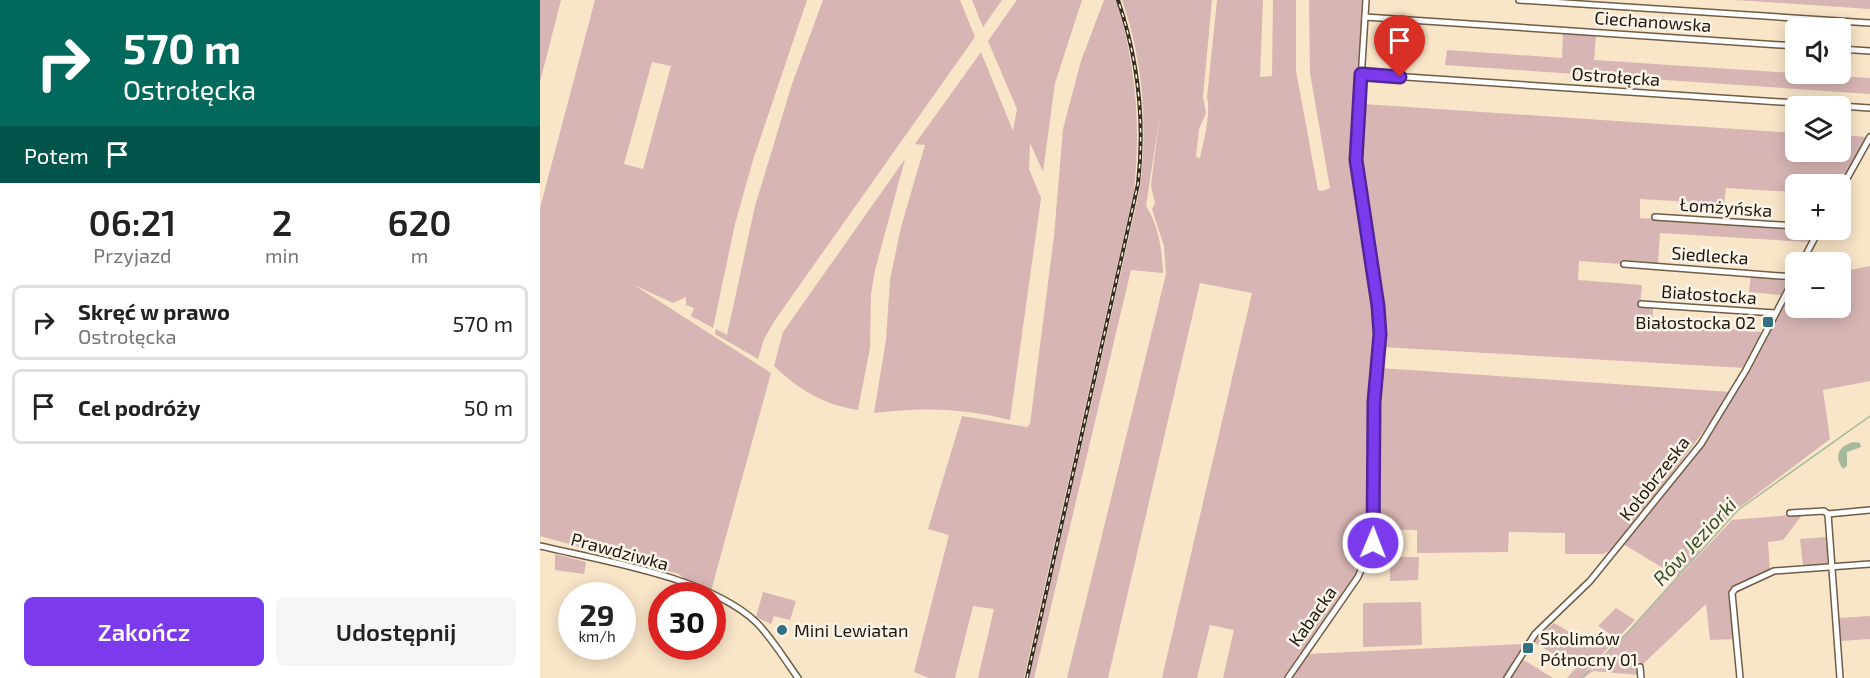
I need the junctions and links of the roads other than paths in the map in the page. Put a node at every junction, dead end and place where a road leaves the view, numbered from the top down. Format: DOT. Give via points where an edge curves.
graph roads {
  1 [pos="1366,0"];
  2 [pos="1519,0"];
  3 [pos="1365,17"];
  4 [pos="1870,23"];
  5 [pos="1785,45"];
  6 [pos="1851,50"];
  7 [pos="1870,51"];
  8 [pos="1361,74"];
  9 [pos="1870,108"];
  10 [pos="1870,137"];
  11 [pos="1849,174"];
  12 [pos="1655,217"];
  13 [pos="1785,225"];
  14 [pos="1624,264"];
  15 [pos="1785,275"];
  16 [pos="1785,294"];
  17 [pos="1641,304"];
  18 [pos="1775,313"];
  19 [pos="1870,510"];
  20 [pos="1790,513"];
  21 [pos="1828,514"];
  22 [pos="540,546"];
  23 [pos="1870,564"];
  24 [pos="1832,567"];
  25 [pos="1640,667"];
  26 [pos="798,678"];
  27 [pos="1288,678"];
  28 [pos="1507,678"];
  29 [pos="1641,678"];
  30 [pos="1740,678"];
  31 [pos="1840,678"];
  1 -- 3 [label="street, Kabacka"];
  2 -- 4 [label="street"];
  3 -- 5 [label="street, Ciechanowska"];
  3 -- 8 [label="street, Kabacka"];
  6 -- 7 [label="street"];
  8 -- 9 [label="street, Ostrołęcka"];
  8 -- 27 [label="street, Kabacka" via="1356,160 1380,334 1374,402 1373,543 1358,577"];
  10 -- 11 [label="street"];
  12 -- 13 [label="street, Łomżyńska"];
  14 -- 15 [label="street, Siedlecka"];
  16 -- 18 [label="street, Kołobrzeska"];
  17 -- 18 [label="street, Białostocka"];
  18 -- 28 [label="street, Kołobrzeska" via="1718,418 1681,472 1590,581 1531,640"];
  19 -- 21 [label="street"];
  20 -- 21 [label="street"];
  21 -- 24 [label="street"];
  22 -- 26 [label="street, Prawdziwka" via="651,574 725,600 758,624"];
  23 -- 24 [label="street"];
  24 -- 30 [label="street" via="1774,571 1732,593"];
  24 -- 31 [label="street"];
  25 -- 29 [label="street"];
}
